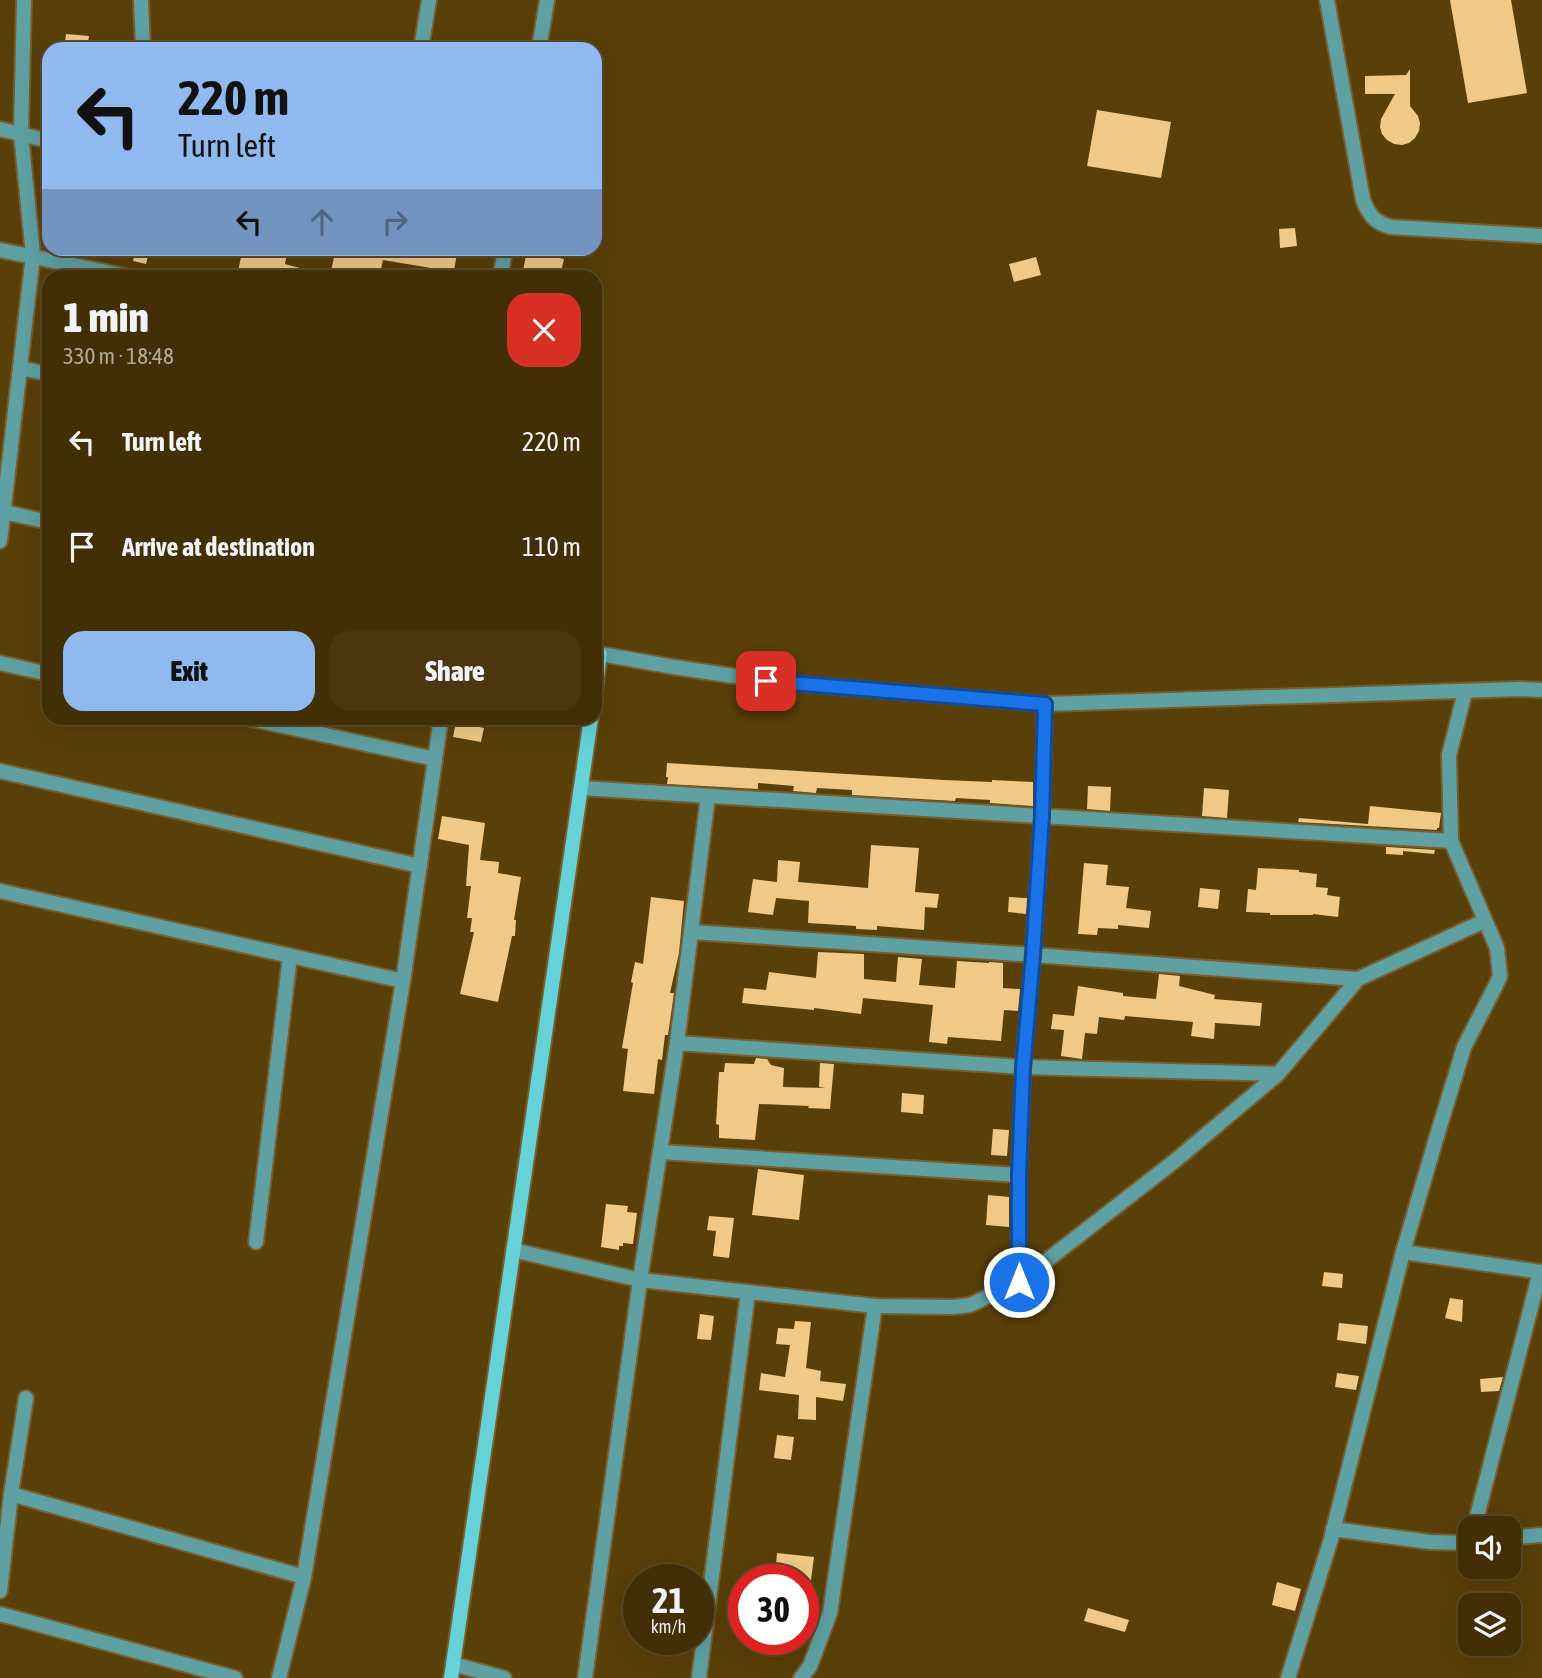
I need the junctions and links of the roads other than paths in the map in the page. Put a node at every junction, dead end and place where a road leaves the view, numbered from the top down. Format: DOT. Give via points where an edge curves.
graph roads {
  1 [pos="23,0"];
  2 [pos="141,0"];
  3 [pos="429,0"];
  4 [pos="547,0"];
  5 [pos="1327,0"];
  6 [pos="143,42"];
  7 [pos="422,42"];
  8 [pos="540,42"];
  9 [pos="0,130"];
  10 [pos="21,134"];
  11 [pos="42,139"];
  12 [pos="1542,236"];
  13 [pos="0,250"];
  14 [pos="33,255"];
  15 [pos="100,270"];
  16 [pos="20,368"];
  17 [pos="42,373"];
  18 [pos="1,511"];
  19 [pos="42,520"];
  20 [pos="0,541"];
  21 [pos="602,655"];
  22 [pos="0,663"];
  23 [pos="42,672"];
  24 [pos="1542,690"];
  25 [pos="1465,692"];
  26 [pos="1045,704"];
  27 [pos="279,725"];
  28 [pos="440,725"];
  29 [pos="590,725"];
  30 [pos="435,759"];
  31 [pos="0,771"];
  32 [pos="581,788"];
  33 [pos="708,796"];
  34 [pos="1042,816"];
  35 [pos="1451,841"];
  36 [pos="420,866"];
  37 [pos="0,891"];
  38 [pos="1485,921"];
  39 [pos="692,932"];
  40 [pos="1033,955"];
  41 [pos="290,956"];
  42 [pos="1358,979"];
  43 [pos="403,981"];
  44 [pos="677,1043"];
  45 [pos="1023,1068"];
  46 [pos="1278,1074"];
  47 [pos="661,1152"];
  48 [pos="1019,1175"];
  49 [pos="256,1242"];
  50 [pos="513,1250"];
  51 [pos="1403,1252"];
  52 [pos="1541,1272"];
  53 [pos="640,1280"];
  54 [pos="1019,1282"];
  55 [pos="748,1292"];
  56 [pos="875,1306"];
  57 [pos="26,1398"];
  58 [pos="11,1494"];
  59 [pos="1477,1516"];
  60 [pos="1333,1529"];
  61 [pos="1542,1535"];
  62 [pos="1521,1537"];
  63 [pos="1458,1543"];
  64 [pos="304,1577"];
  65 [pos="0,1591"];
  66 [pos="0,1614"];
  67 [pos="452,1671"];
  68 [pos="235,1678"];
  69 [pos="278,1678"];
  70 [pos="504,1678"];
  71 [pos="585,1678"];
  72 [pos="699,1678"];
  73 [pos="801,1678"];
  74 [pos="1288,1678"];
  1 -- 10 [label="street"];
  2 -- 6 [label="street"];
  3 -- 7 [label="street"];
  4 -- 8 [label="street"];
  5 -- 12 [label="street" via="1363,201 1373,219 1391,227"];
  9 -- 10 [label="street"];
  10 -- 11 [label="street"];
  10 -- 14 [label="street"];
  13 -- 14 [label="street"];
  14 -- 15 [label="street"];
  14 -- 16 [label="street"];
  16 -- 17 [label="street"];
  16 -- 18 [label="street"];
  18 -- 19 [label="street"];
  18 -- 20 [label="street"];
  21 -- 26 [label="street" via="766,681"];
  22 -- 23 [label="street"];
  24 -- 25 [label="street"];
  25 -- 26 [label="street"];
  25 -- 35 [label="street" via="1449,755"];
  26 -- 34 [label="street"];
  27 -- 30 [label="street"];
  28 -- 30 [label="street"];
  29 -- 32 [label="street"];
  30 -- 36 [label="street"];
  31 -- 36 [label="street"];
  32 -- 33 [label="street"];
  32 -- 50 [label="street"];
  33 -- 34 [label="street"];
  33 -- 39 [label="street"];
  34 -- 35 [label="street"];
  34 -- 40 [label="street"];
  35 -- 38 [label="street"];
  36 -- 43 [label="street"];
  37 -- 41 [label="street"];
  38 -- 42 [label="street"];
  38 -- 51 [label="street" via="1497,948 1500,976 1464,1047"];
  39 -- 40 [label="street"];
  39 -- 44 [label="street"];
  40 -- 42 [label="street"];
  40 -- 45 [label="street"];
  41 -- 43 [label="street"];
  41 -- 49 [label="street"];
  42 -- 46 [label="street"];
  43 -- 64 [label="street"];
  44 -- 45 [label="street"];
  44 -- 47 [label="street"];
  45 -- 46 [label="street"];
  45 -- 48 [label="street"];
  46 -- 54 [label="street"];
  47 -- 48 [label="street"];
  47 -- 53 [label="street"];
  48 -- 54 [label="street"];
  50 -- 53 [label="street"];
  50 -- 67 [label="street"];
  51 -- 52 [label="street"];
  51 -- 60 [label="street"];
  52 -- 59 [label="street"];
  53 -- 55 [label="street"];
  53 -- 71 [label="street"];
  54 -- 56 [label="street" via="970,1305"];
  55 -- 56 [label="street"];
  55 -- 72 [label="street"];
  56 -- 73 [label="street" via="830,1613"];
  57 -- 58 [label="street"];
  58 -- 64 [label="street"];
  58 -- 65 [label="street"];
  60 -- 63 [label="street"];
  60 -- 74 [label="street"];
  61 -- 62 [label="street"];
  64 -- 69 [label="street"];
  66 -- 68 [label="street"];
  67 -- 70 [label="street"];
}
